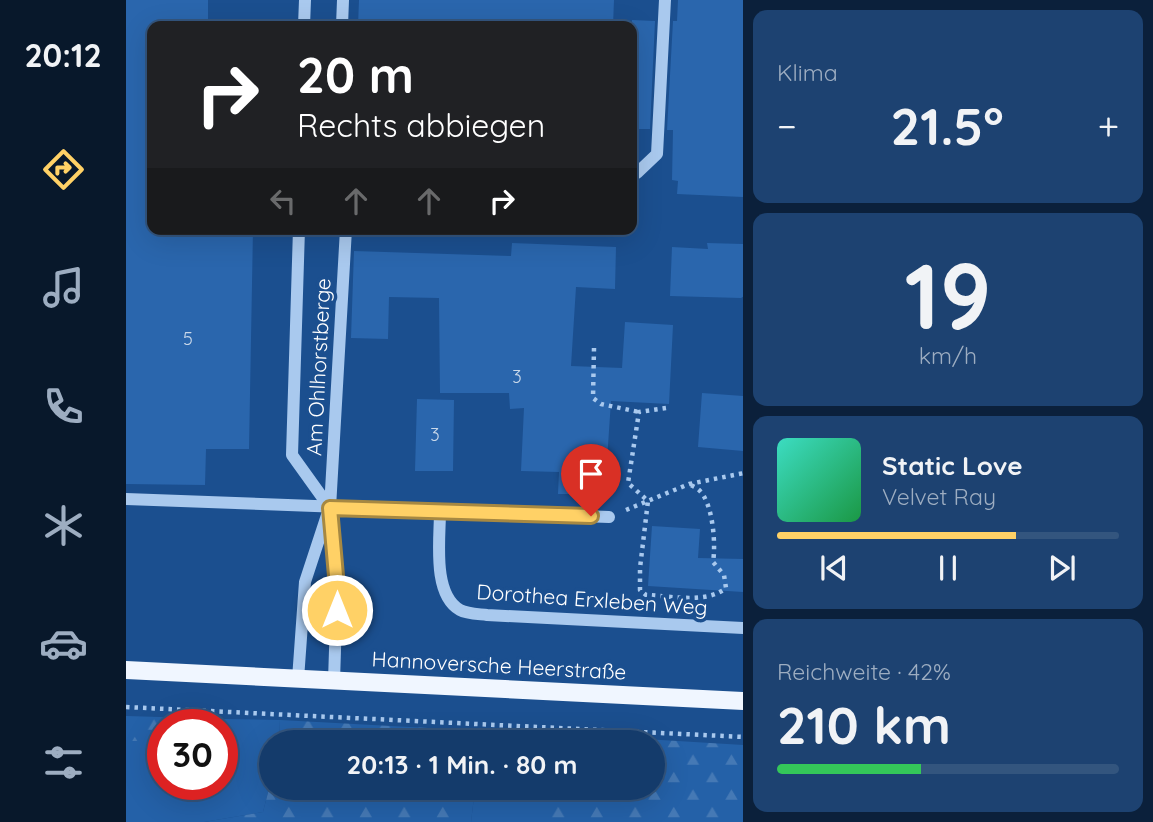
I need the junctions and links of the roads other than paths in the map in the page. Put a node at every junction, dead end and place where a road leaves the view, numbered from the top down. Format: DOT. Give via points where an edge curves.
graph roads {
  1 [pos="305,0"];
  2 [pos="343,0"];
  3 [pos="665,0"];
  4 [pos="304,21"];
  5 [pos="342,21"];
  6 [pos="637,173"];
  7 [pos="299,235"];
  8 [pos="346,235"];
  9 [pos="126,499"];
  10 [pos="330,508"];
  11 [pos="440,511"];
  12 [pos="609,517"];
  13 [pos="743,628"];
  14 [pos="126,670"];
  15 [pos="298,679"];
  16 [pos="334,681"];
  17 [pos="743,701"];
  1 -- 4 [label="street"];
  2 -- 5 [label="street"];
  3 -- 6 [label="street" via="657,154"];
  7 -- 10 [label="street" via="292,455"];
  8 -- 10 [label="street, Am Ohlhorstberge"];
  9 -- 10 [label="street"];
  10 -- 11 [label="street"];
  10 -- 15 [label="street, Am Ohlhorstberge" via="305,582"];
  10 -- 16 [label="street, Am Ohlhorstberge" via="337,587"];
  11 -- 12 [label="street"];
  11 -- 13 [label="street, Dorothea Erxleben Weg" via="443,592 460,610"];
  14 -- 15 [label="main road, Hannoversche Heerstraße"];
  15 -- 16 [label="main road, Hannoversche Heerstraße"];
  16 -- 17 [label="main road, Hannoversche Heerstraße"];
}
